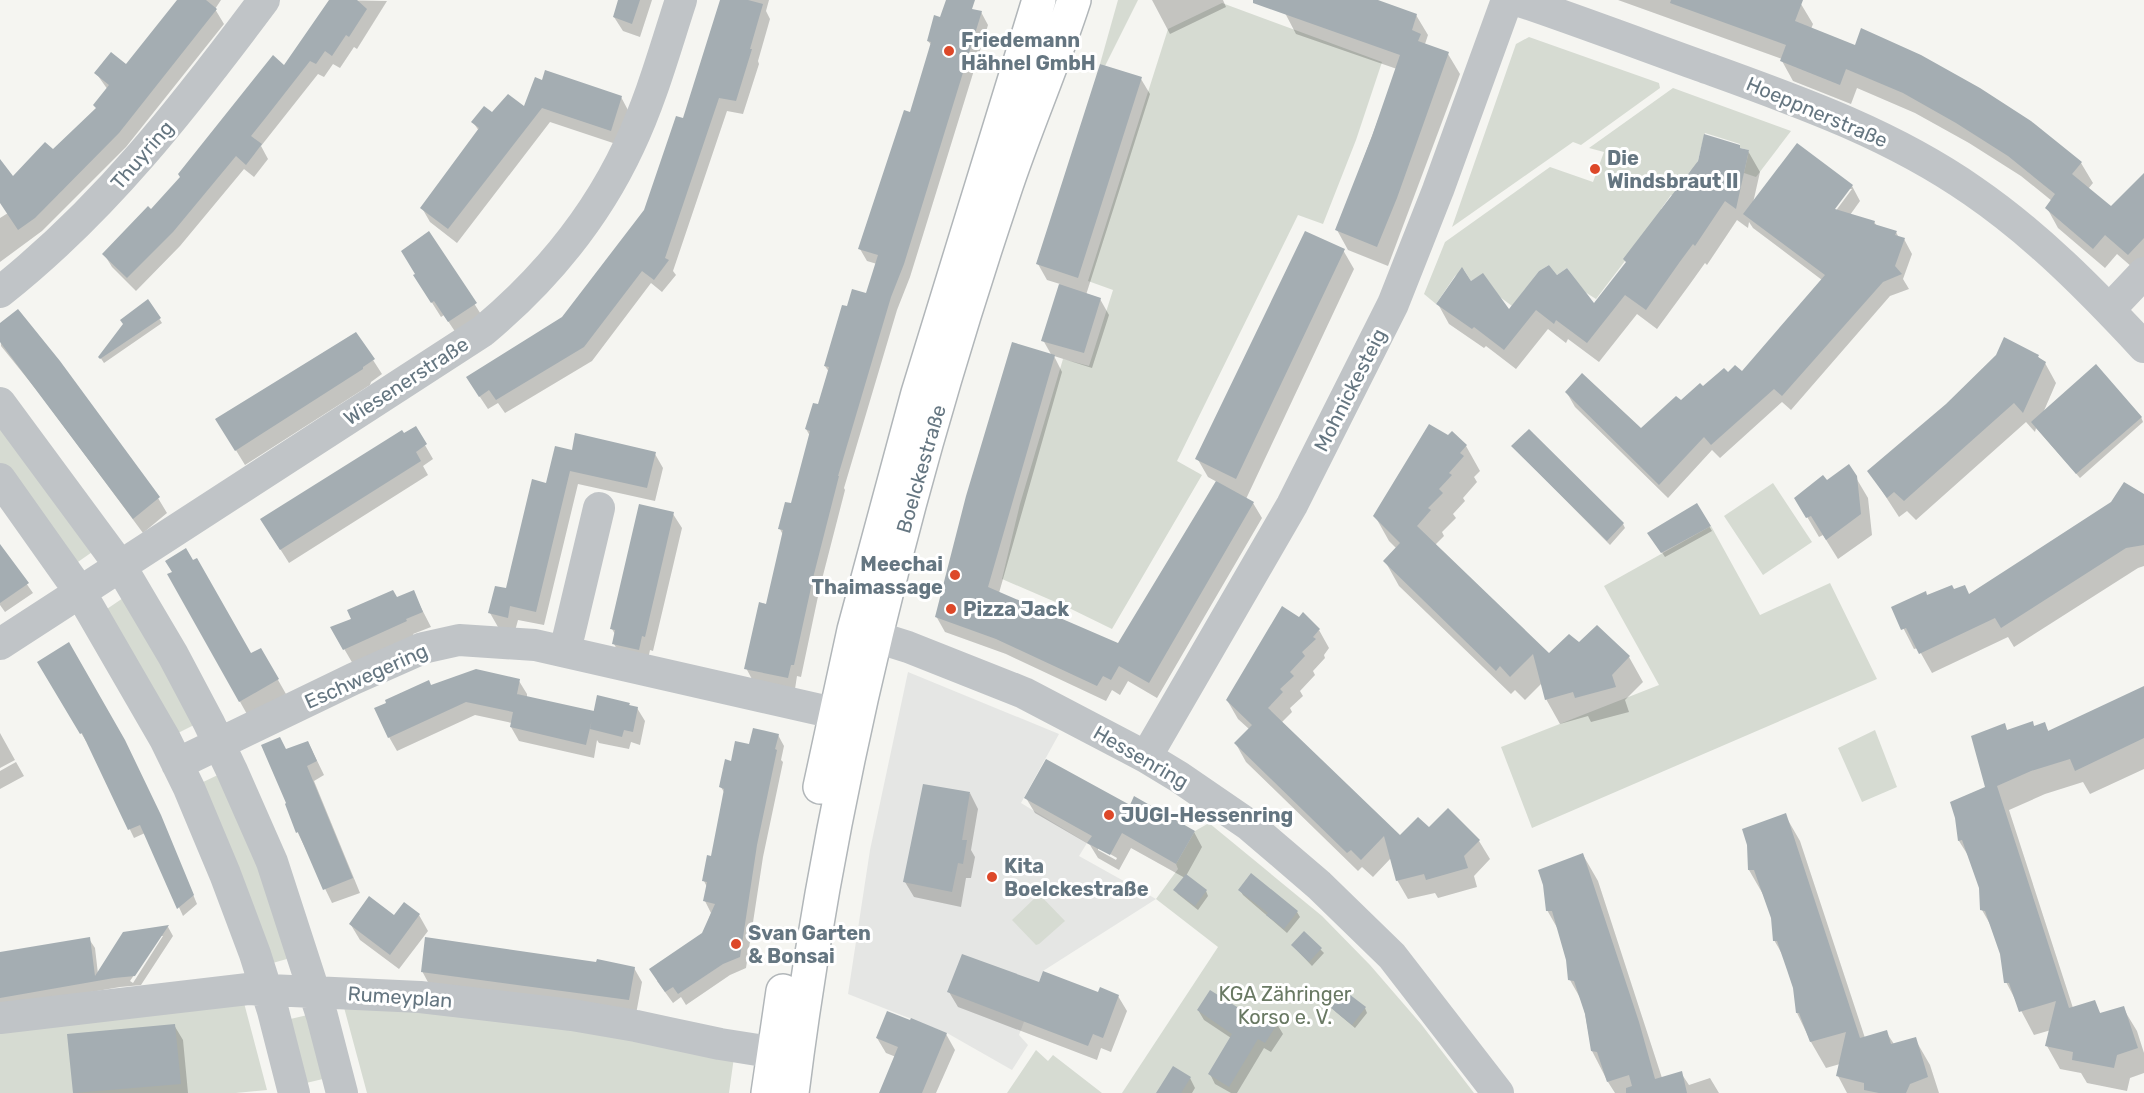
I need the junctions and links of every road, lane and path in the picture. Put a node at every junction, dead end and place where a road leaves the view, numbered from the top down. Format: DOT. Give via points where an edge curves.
graph roads {
  1 [pos="264,0"];
  2 [pos="681,0"];
  3 [pos="1039,0"];
  4 [pos="1074,0"];
  5 [pos="1507,0"];
  6 [pos="1517,0"];
  7 [pos="2144,273"];
  8 [pos="0,292"];
  9 [pos="2109,310"];
  10 [pos="2144,347"];
  11 [pos="0,403"];
  12 [pos="0,479"];
  13 [pos="599,508"];
  14 [pos="121,567"];
  15 [pos="80,592"];
  16 [pos="865,633"];
  17 [pos="0,644"];
  18 [pos="566,651"];
  19 [pos="834,714"];
  20 [pos="219,745"];
  21 [pos="1146,757"];
  22 [pos="177,764"];
  23 [pos="266,990"];
  24 [pos="315,992"];
  25 [pos="0,1018"];
  26 [pos="785,1054"];
  27 [pos="294,1093"];
  28 [pos="342,1093"];
  29 [pos="768,1093"];
  30 [pos="792,1093"];
  31 [pos="1498,1093"];
  1 -- 8 [label="street, Thuyring" via="192,96 102,201"];
  2 -- 14 [label="street, Wiesenerstraße" via="642,114 615,175 575,237 536,281 483,331"];
  3 -- 16 [label="main road, Boelckestraße" via="927,362"];
  4 -- 16 [label="main road, Boelckestraße" via="1004,191 906,518"];
  5 -- 21 [label="street, Mohnickesteig" via="1393,304 1292,505"];
  6 -- 9 [label="street, Hoeppnerstraße" via="1796,100 1848,121 1917,157 2006,215 2061,261"];
  7 -- 9 [label="street"];
  9 -- 10 [label="street, Hoeppnerstraße"];
  11 -- 14 [label="street"];
  12 -- 15 [label="street"];
  13 -- 18 [label="street"];
  14 -- 15 [label="street, Wiesenerstraße"];
  14 -- 20 [label="street" via="173,655"];
  15 -- 17 [label="street, Wiesenerstraße"];
  15 -- 22 [label="street"];
  16 -- 19 [label="main road, Boelckestraße"];
  16 -- 21 [label="street, Hessenring" via="908,646 1024,693"];
  16 -- 26 [label="main road, Boelckestraße" via="844,783"];
  18 -- 19 [label="street, Eschwegering"];
  18 -- 20 [label="street, Eschwegering" via="459,640 423,648"];
  19 -- 26 [label="main road, Boelckestraße" via="795,918"];
  20 -- 22 [label="street, Eschwegering"];
  20 -- 24 [label="street" via="272,862"];
  21 -- 31 [label="street, Hessenring" via="1249,825 1355,918 1392,956"];
  22 -- 23 [label="street" via="225,874"];
  23 -- 24 [label="street, Rumeyplan"];
  23 -- 25 [label="street, Rumeyplan"];
  23 -- 27 [label="street"];
  24 -- 26 [label="street, Rumeyplan" via="513,1007"];
  24 -- 28 [label="street"];
  26 -- 29 [label="main road, Boelckestraße"];
  26 -- 30 [label="main road, Boelckestraße"];
}
